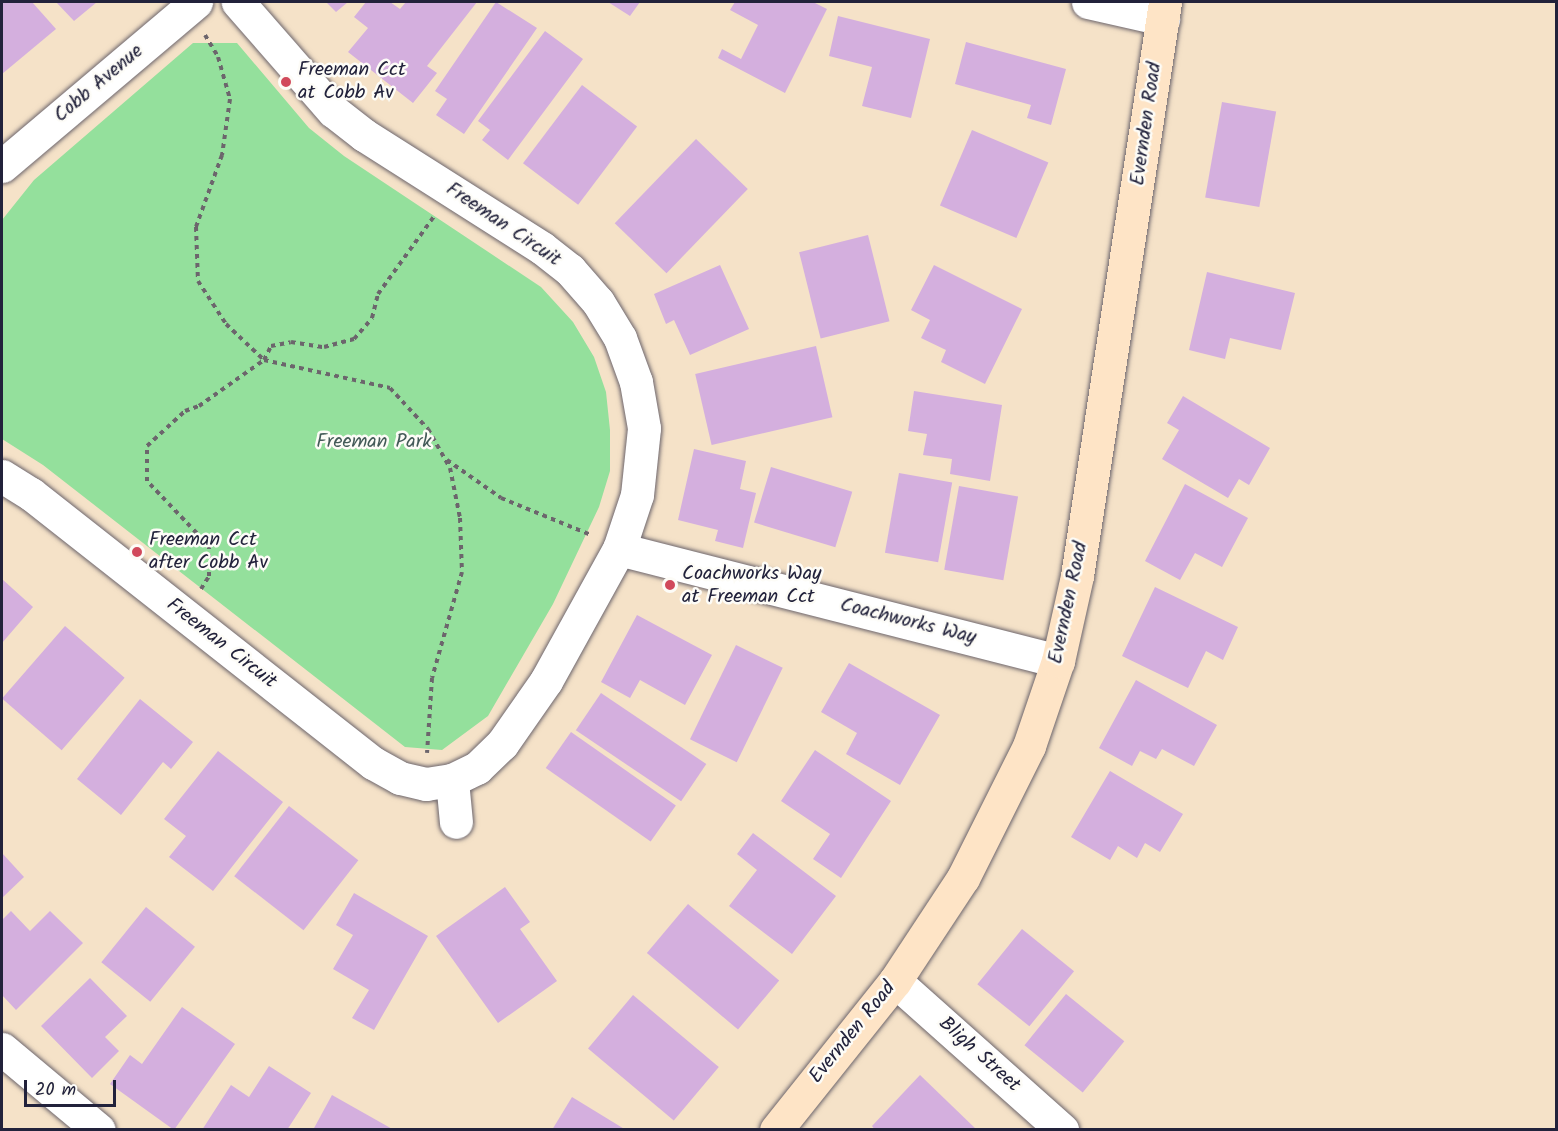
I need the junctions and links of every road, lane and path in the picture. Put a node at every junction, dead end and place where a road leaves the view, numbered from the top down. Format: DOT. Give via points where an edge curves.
graph roads {
  1 [pos="238,2"];
  2 [pos="1088,2"];
  3 [pos="192,5"];
  4 [pos="1164,10"];
  5 [pos="2,166"];
  6 [pos="452,190"];
  7 [pos="264,360"];
  8 [pos="445,458"];
  9 [pos="2,476"];
  10 [pos="619,549"];
  11 [pos="184,615"];
  12 [pos="1058,661"];
  13 [pos="439,782"];
  14 [pos="456,822"];
  15 [pos="896,981"];
  16 [pos="2,1049"];
  17 [pos="99,1130"];
  18 [pos="776,1130"];
  19 [pos="1062,1130"];
  1 -- 6 [label="street, Freeman Circuit" via="333,111"];
  2 -- 4 [label="street"];
  3 -- 5 [label="street, Cobb Avenue"];
  3 -- 7 [label="path" via="218,57 230,99 222,155 196,227 198,280 226,324"];
  4 -- 12 [label="street, Evernden Road" via="1079,565"];
  6 -- 7 [label="path" via="378,294 372,318 354,339 324,347 291,342 272,346"];
  6 -- 10 [label="street, Freeman Circuit" via="570,270 598,302 620,339 636,382 644,428 637,495"];
  7 -- 8 [label="path" via="390,387 428,429"];
  7 -- 11 [label="path" via="199,406 185,411 147,446 147,482 209,546 209,576"];
  8 -- 10 [label="path" via="501,498"];
  8 -- 13 [label="path" via="460,518 462,572 432,678"];
  9 -- 11 [label="street, Freeman Circuit" via="31,494"];
  10 -- 12 [label="street, Coachworks Way"];
  10 -- 13 [label="street, Freeman Circuit" via="546,681 502,744 477,768"];
  11 -- 13 [label="street, Freeman Circuit" via="373,763 400,778"];
  12 -- 15 [label="street, Evernden Road" via="1029,746 1004,803 963,878"];
  13 -- 14 [label="street"];
  15 -- 18 [label="street, Evernden Road"];
  15 -- 19 [label="street, Bligh Street"];
  16 -- 17 [label="street"];
}
